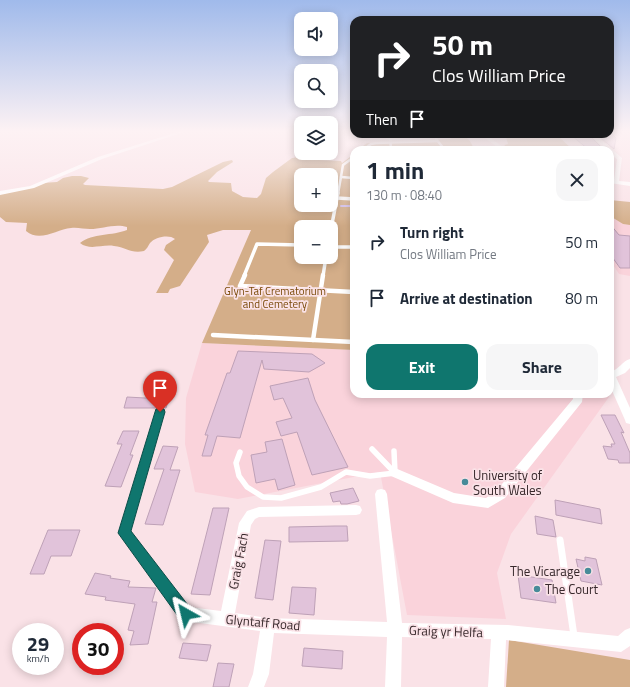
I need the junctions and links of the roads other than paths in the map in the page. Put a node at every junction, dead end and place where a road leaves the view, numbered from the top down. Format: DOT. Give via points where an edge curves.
graph roads {
  1 [pos="90,162"];
  2 [pos="347,162"];
  3 [pos="619,162"];
  4 [pos="341,177"];
  5 [pos="350,178"];
  6 [pos="614,178"];
  7 [pos="614,181"];
  8 [pos="630,184"];
  9 [pos="0,192"];
  10 [pos="338,193"];
  11 [pos="338,198"];
  12 [pos="350,199"];
  13 [pos="294,245"];
  14 [pos="338,247"];
  15 [pos="350,248"];
  16 [pos="325,264"];
  17 [pos="321,290"];
  18 [pos="350,292"];
  19 [pos="213,335"];
  20 [pos="312,340"];
  21 [pos="350,342"];
  22 [pos="630,362"];
  23 [pos="614,374"];
  24 [pos="614,384"];
  25 [pos="578,398"];
  26 [pos="160,412"];
  27 [pos="630,420"];
  28 [pos="372,448"];
  29 [pos="394,451"];
  30 [pos="240,452"];
  31 [pos="395,473"];
  32 [pos="381,494"];
  33 [pos="356,510"];
  34 [pos="560,540"];
  35 [pos="227,619"];
  36 [pos="268,625"];
  37 [pos="395,630"];
  38 [pos="499,633"];
  39 [pos="630,635"];
  40 [pos="575,638"];
  41 [pos="256,687"];
  42 [pos="393,687"];
  43 [pos="496,687"];
  1 -- 9 [label="street" via="32,187"];
  2 -- 4 [label="lane" via="343,165"];
  3 -- 6 [label="street"];
  4 -- 5 [label="lane"];
  4 -- 10 [label="lane"];
  7 -- 8 [label="street"];
  11 -- 12 [label="lane"];
  13 -- 17 [label="lane" via="257,244 240,286"];
  14 -- 15 [label="lane"];
  16 -- 17 [label="lane"];
  17 -- 18 [label="lane"];
  17 -- 20 [label="lane"];
  19 -- 20 [label="lane"];
  20 -- 21 [label="lane"];
  22 -- 23 [label="street" via="622,371"];
  24 -- 27 [label="street"];
  25 -- 31 [label="street" via="501,494 488,503 453,498"];
  26 -- 35 [label="street, Glyntaff Road" via="124,533 186,614"];
  28 -- 31 [label="lane"];
  29 -- 31 [label="lane"];
  30 -- 31 [label="lane" via="236,463 239,476 247,487 263,497 281,498 321,487 346,472 370,476"];
  32 -- 37 [label="street, Graig yr Helfa"];
  33 -- 35 [label="street, Graig Fach" via="259,512 251,515 245,522"];
  34 -- 40 [label="lane"];
  35 -- 36 [label="street, Glyntaff Road"];
  36 -- 37 [label="street, Glyntaff Road"];
  36 -- 41 [label="street" via="261,674"];
  37 -- 38 [label="street, Graig yr Helfa"];
  37 -- 42 [label="street"];
  38 -- 40 [label="street, Graig yr Helfa"];
  38 -- 43 [label="street"];
  39 -- 40 [label="street, Graig yr Helfa" via="621,644"];
}
